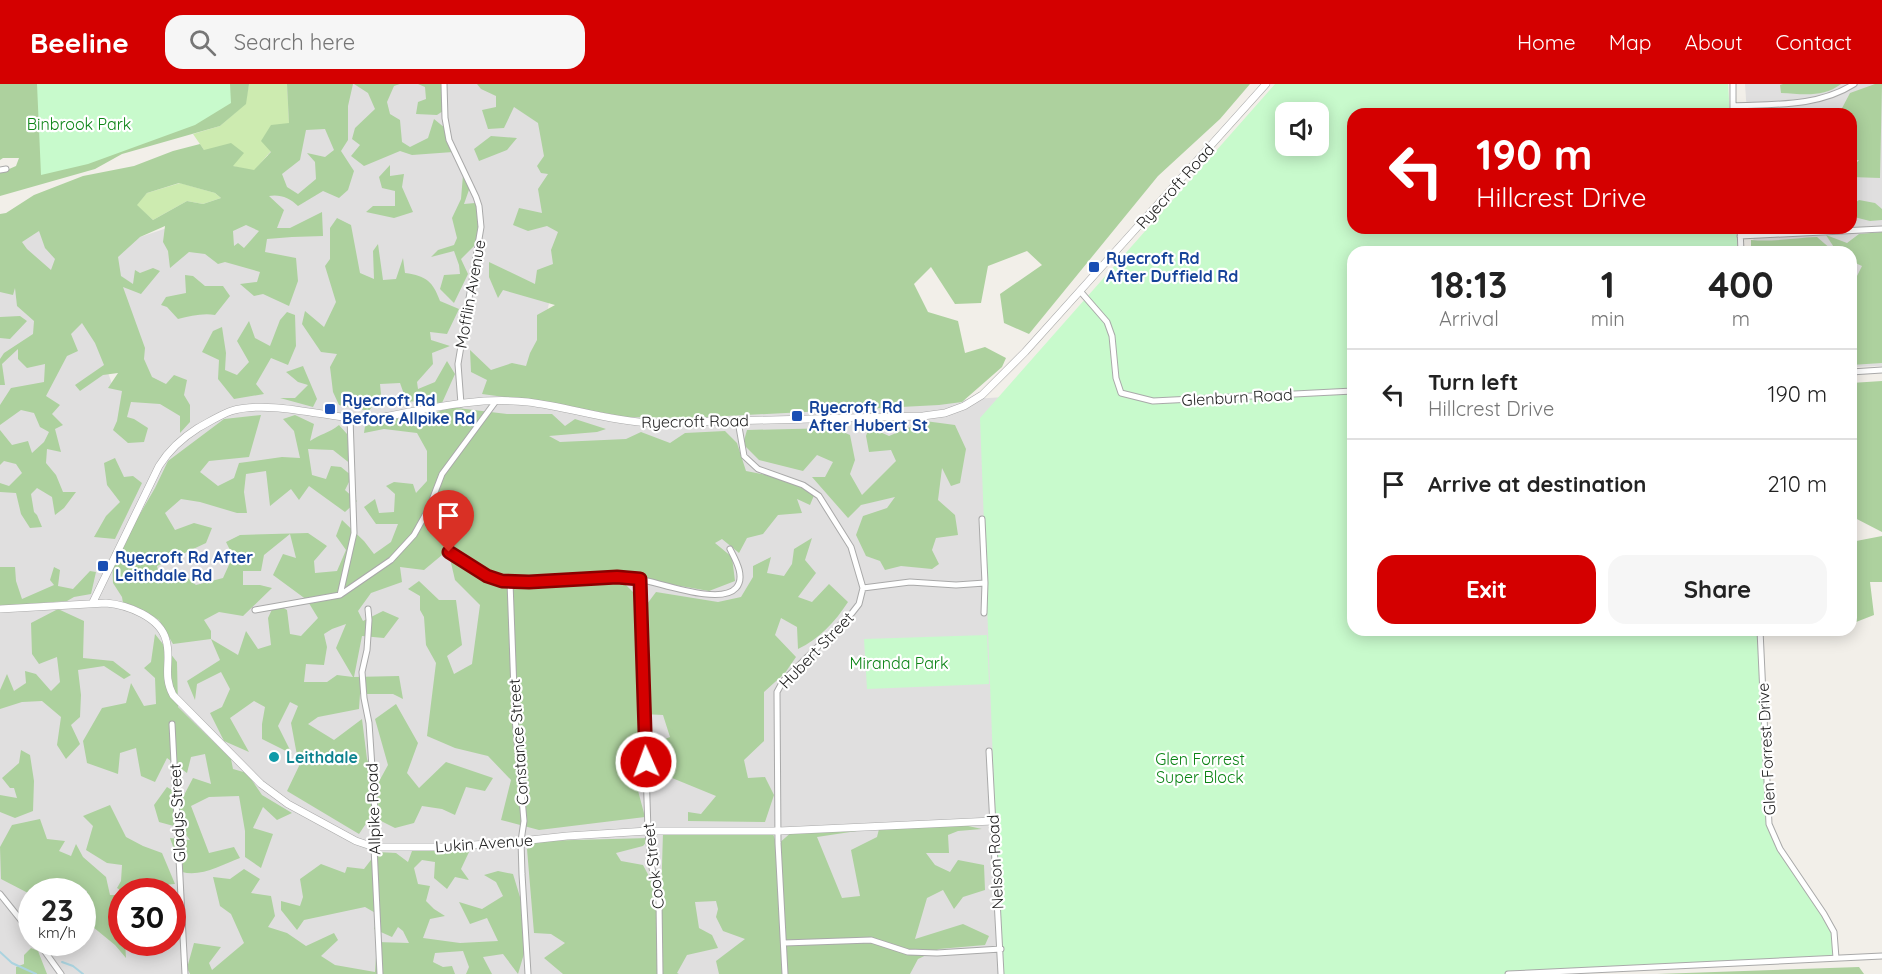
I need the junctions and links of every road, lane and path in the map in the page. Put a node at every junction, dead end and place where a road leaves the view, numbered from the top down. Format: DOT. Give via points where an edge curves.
graph roads {
  1 [pos="444,84"];
  2 [pos="1266,84"];
  3 [pos="1733,84"];
  4 [pos="1854,84"];
  5 [pos="1733,106"];
  6 [pos="1882,229"];
  7 [pos="1857,230"];
  8 [pos="1781,234"];
  9 [pos="1740,236"];
  10 [pos="1741,246"];
  11 [pos="1080,291"];
  12 [pos="1882,370"];
  13 [pos="1857,372"];
  14 [pos="1347,392"];
  15 [pos="496,401"];
  16 [pos="461,404"];
  17 [pos="350,418"];
  18 [pos="738,421"];
  19 [pos="982,519"];
  20 [pos="730,549"];
  21 [pos="449,552"];
  22 [pos="640,579"];
  23 [pos="510,582"];
  24 [pos="985,583"];
  25 [pos="863,588"];
  26 [pos="340,595"];
  27 [pos="93,602"];
  28 [pos="0,609"];
  29 [pos="368,609"];
  30 [pos="255,610"];
  31 [pos="984,613"];
  32 [pos="1760,636"];
  33 [pos="172,723"];
  34 [pos="989,751"];
  35 [pos="993,821"];
  36 [pos="648,831"];
  37 [pos="779,831"];
  38 [pos="521,842"];
  39 [pos="374,848"];
  40 [pos="0,894"];
  41 [pos="18,916"];
  42 [pos="784,943"];
  43 [pos="1001,949"];
  44 [pos="48,956"];
  45 [pos="1882,956"];
  46 [pos="1836,958"];
  47 [pos="1627,971"];
  48 [pos="61,974"];
  49 [pos="185,974"];
  50 [pos="380,974"];
  51 [pos="528,974"];
  52 [pos="660,974"];
  53 [pos="785,974"];
  54 [pos="1001,974"];
  55 [pos="1508,974"];
  1 -- 16 [label="street, Mofflin Avenue" via="449,140 476,197 482,227 458,364"];
  2 -- 11 [label="street, Ryecroft Road"];
  3 -- 5 [label="street"];
  4 -- 5 [label="street" via="1813,101"];
  6 -- 7 [label="street"];
  8 -- 9 [label="street"];
  9 -- 10 [label="street"];
  11 -- 14 [label="street, Glenburn Road" via="1107,322 1121,393 1153,401"];
  11 -- 18 [label="street, Ryecroft Road" via="982,395 964,406 923,416"];
  12 -- 13 [label="street"];
  15 -- 16 [label="street, Ryecroft Road"];
  15 -- 18 [label="street, Ryecroft Road" via="529,402 631,422"];
  15 -- 26 [label="street" via="442,474 414,535 391,560"];
  16 -- 17 [label="street, Ryecroft Road" via="373,419"];
  17 -- 26 [label="street" via="354,533"];
  17 -- 27 [label="street, Ryecroft Road" via="255,407 231,412 189,435 166,454 159,466"];
  18 -- 25 [label="street" via="744,456 758,469 803,485 819,496 851,547"];
  19 -- 24 [label="street"];
  20 -- 22 [label="street" via="740,577 737,587 728,593 703,594"];
  21 -- 23 [label="street" via="494,580"];
  22 -- 23 [label="street"];
  22 -- 36 [label="street, Cook Street"];
  23 -- 38 [label="street, Constance Street" via="524,821"];
  24 -- 25 [label="street" via="910,582"];
  24 -- 31 [label="street"];
  25 -- 37 [label="street, Hubert Street" via="860,604 783,681 777,692"];
  26 -- 30 [label="street"];
  27 -- 28 [label="street, Lukin Avenue"];
  27 -- 39 [label="street, Lukin Avenue" via="116,604 153,620 166,641 167,684 173,695 261,784 288,804"];
  29 -- 39 [label="street, Allpike Road" via="362,672 369,723"];
  32 -- 46 [label="street, Glen Forrest Drive" via="1769,824 1780,849 1833,932"];
  33 -- 49 [label="street, Gladys Street"];
  34 -- 35 [label="street, Nelson Road"];
  35 -- 37 [label="street, Lukin Avenue"];
  35 -- 43 [label="street, Nelson Road"];
  36 -- 37 [label="street, Lukin Avenue"];
  36 -- 38 [label="street, Lukin Avenue"];
  36 -- 52 [label="street, Cook Street" via="659,902"];
  37 -- 42 [label="street, Hubert Street"];
  38 -- 39 [label="street, Lukin Avenue"];
  38 -- 51 [label="street, Constance Street"];
  39 -- 50 [label="street, Allpike Road"];
  40 -- 41 [label="street"];
  42 -- 43 [label="street" via="871,940 908,952 937,953"];
  42 -- 53 [label="street, Hubert Street"];
  43 -- 54 [label="street, Nelson Road"];
  44 -- 48 [label="street"];
  45 -- 46 [label="street"];
  46 -- 47 [label="street"];
  47 -- 55 [label="street"];
}
